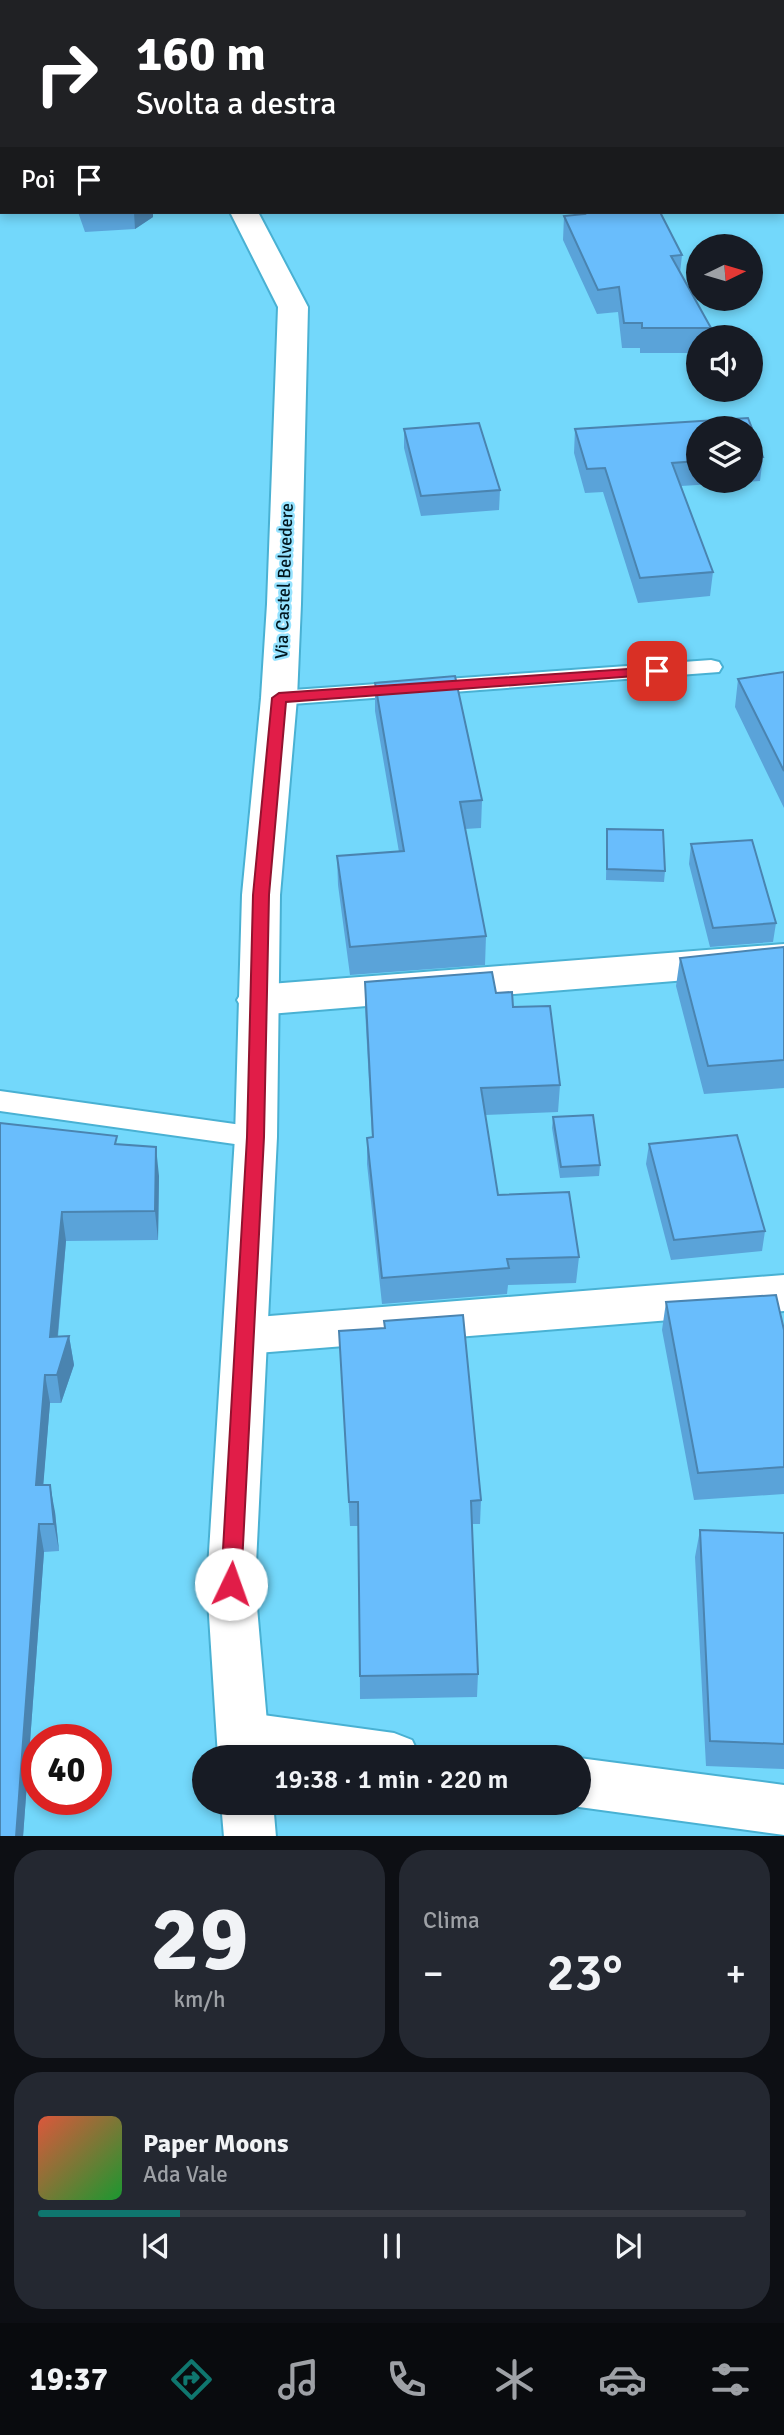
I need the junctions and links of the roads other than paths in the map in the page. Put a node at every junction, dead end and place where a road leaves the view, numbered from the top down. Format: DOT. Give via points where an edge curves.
graph roads {
  1 [pos="245,214"];
  2 [pos="711,667"];
  3 [pos="279,698"];
  4 [pos="784,958"];
  5 [pos="257,1000"];
  6 [pos="0,1101"];
  7 [pos="256,1137"];
  8 [pos="784,1293"];
  9 [pos="245,1336"];
  10 [pos="243,1745"];
  11 [pos="591,1784"];
  12 [pos="784,1810"];
  13 [pos="248,1815"];
  14 [pos="250,1836"];
  1 -- 3 [label="street, Via Castel Belvedere" via="293,307"];
  2 -- 3 [label="lane"];
  3 -- 5 [label="street, Via Castel Belvedere" via="261,895"];
  4 -- 5 [label="street"];
  5 -- 7 [label="street, Via Castel Belvedere"];
  6 -- 7 [label="lane"];
  7 -- 9 [label="street, Via Castel Belvedere"];
  8 -- 9 [label="street"];
  9 -- 10 [label="street, Via Castel Belvedere" via="231,1584"];
  11 -- 12 [label="street"];
  13 -- 14 [label="street"];
}
